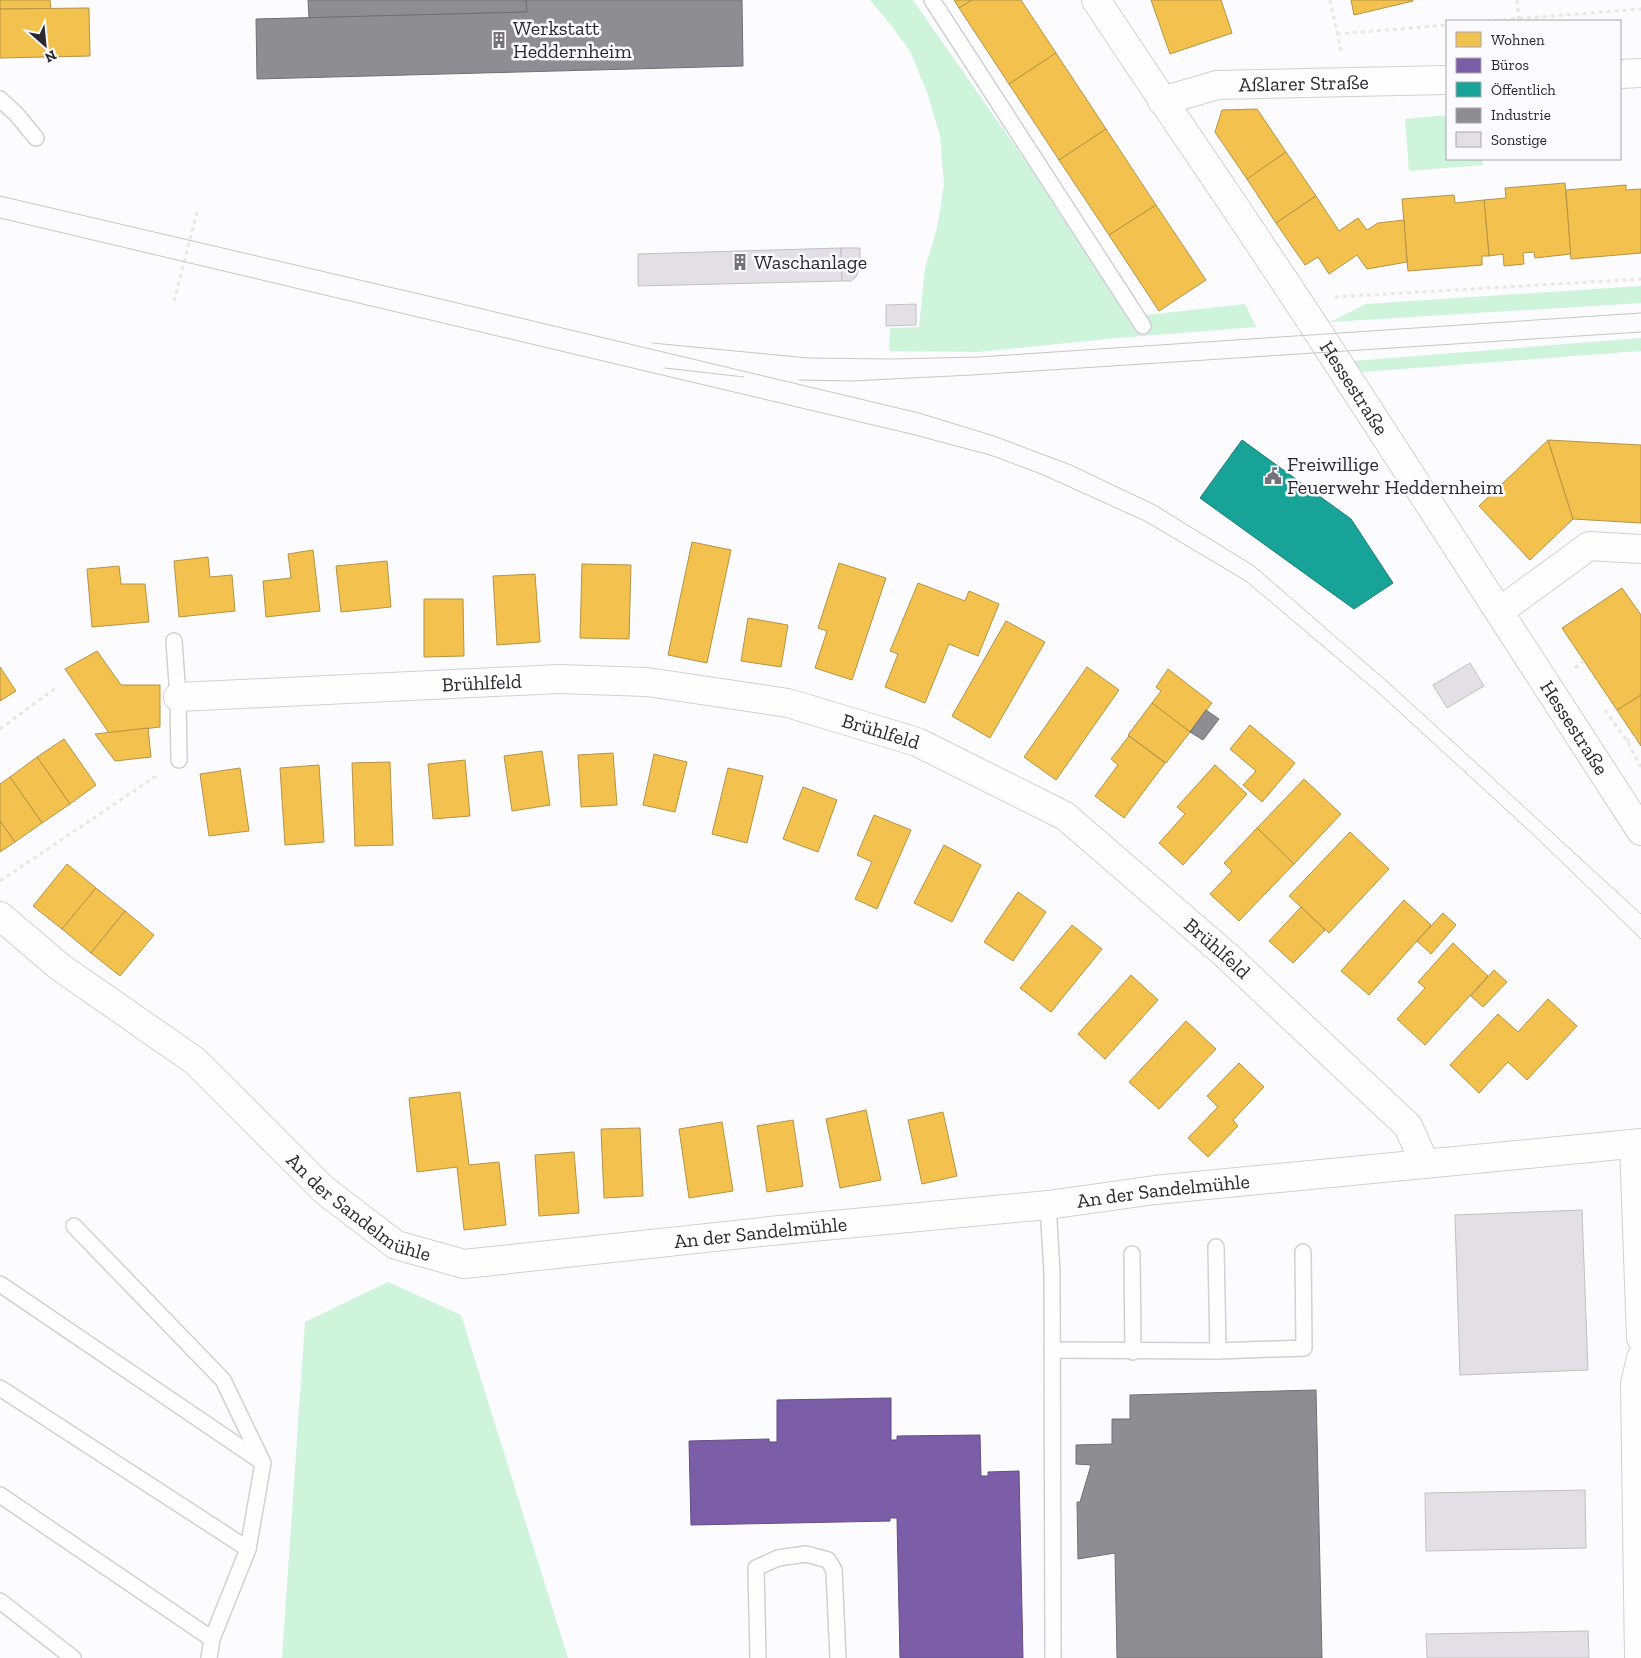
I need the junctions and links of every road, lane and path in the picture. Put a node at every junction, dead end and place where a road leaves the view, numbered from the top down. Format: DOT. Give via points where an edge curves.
graph roads {
  1 [pos="932,0"];
  2 [pos="1096,0"];
  3 [pos="1330,0"];
  4 [pos="1517,0"];
  5 [pos="1641,9"];
  6 [pos="1519,20"];
  7 [pos="1446,25"];
  8 [pos="1337,34"];
  9 [pos="1641,73"];
  10 [pos="1621,74"];
  11 [pos="1446,80"];
  12 [pos="1347,81"];
  13 [pos="0,99"];
  14 [pos="1162,101"];
  15 [pos="36,138"];
  16 [pos="198,208"];
  17 [pos="1641,279"];
  18 [pos="1328,297"];
  19 [pos="174,301"];
  20 [pos="1143,326"];
  21 [pos="1641,549"];
  22 [pos="1500,611"];
  23 [pos="174,641"];
  24 [pos="1584,661"];
  25 [pos="1575,668"];
  26 [pos="57,687"];
  27 [pos="178,697"];
  28 [pos="0,729"];
  29 [pos="179,760"];
  30 [pos="1641,831"];
  31 [pos="0,881"];
  32 [pos="0,916"];
  33 [pos="1637,1143"];
  34 [pos="1425,1164"];
  35 [pos="1048,1206"];
  36 [pos="74,1226"];
  37 [pos="1216,1247"];
  38 [pos="1303,1252"];
  39 [pos="1132,1254"];
  40 [pos="0,1284"];
  41 [pos="1641,1338"];
  42 [pos="1052,1350"];
  43 [pos="1134,1352"];
  44 [pos="1218,1352"];
  45 [pos="1641,1358"];
  46 [pos="0,1388"];
  47 [pos="263,1463"];
  48 [pos="0,1495"];
  49 [pos="248,1549"];
  50 [pos="0,1602"];
  51 [pos="212,1639"];
  52 [pos="72,1658"];
  53 [pos="209,1658"];
  54 [pos="758,1658"];
  55 [pos="838,1658"];
  56 [pos="1053,1658"];
  57 [pos="1639,1658"];
  1 -- 20 [label="lane"];
  2 -- 14 [label="street, Hessestraße"];
  3 -- 8 [label="path"];
  4 -- 6 [label="path"];
  5 -- 6 [label="path"];
  7 -- 8 [label="path"];
  8 -- 12 [label="path"];
  9 -- 10 [label="street"];
  11 -- 12 [label="street, Aßlarer Straße"];
  12 -- 14 [label="street, Aßlarer Straße" via="1216,86"];
  13 -- 15 [label="lane"];
  14 -- 22 [label="street, Hessestraße"];
  16 -- 19 [label="path"];
  17 -- 18 [label="path"];
  21 -- 22 [label="street" via="1589,546"];
  22 -- 30 [label="street, Hessestraße"];
  23 -- 27 [label="lane"];
  24 -- 25 [label="path"];
  26 -- 28 [label="path"];
  27 -- 29 [label="lane"];
  27 -- 34 [label="street, Brühlfeld" via="559,679 647,682 788,703 917,742 1065,816 1226,955 1408,1126"];
  29 -- 31 [label="path"];
  32 -- 35 [label="street, An der Sandelmühle" via="60,967 195,1061 324,1190 404,1248 464,1264 790,1229"];
  33 -- 34 [label="street, An der Sandelmühle"];
  33 -- 41 [label="street"];
  34 -- 35 [label="street, An der Sandelmühle" via="1155,1190"];
  35 -- 42 [label="lane"];
  36 -- 47 [label="lane" via="223,1380"];
  37 -- 44 [label="lane"];
  38 -- 44 [label="lane" via="1304,1348"];
  39 -- 43 [label="lane"];
  40 -- 47 [label="lane"];
  42 -- 43 [label="lane"];
  42 -- 56 [label="lane"];
  43 -- 44 [label="lane"];
  45 -- 57 [label="street" via="1635,1384"];
  46 -- 49 [label="lane"];
  47 -- 49 [label="lane"];
  48 -- 51 [label="lane"];
  49 -- 51 [label="lane"];
  50 -- 52 [label="lane"];
  51 -- 53 [label="lane"];
  54 -- 55 [label="lane" via="756,1568 778,1558 806,1554 828,1560 834,1570"];
}
